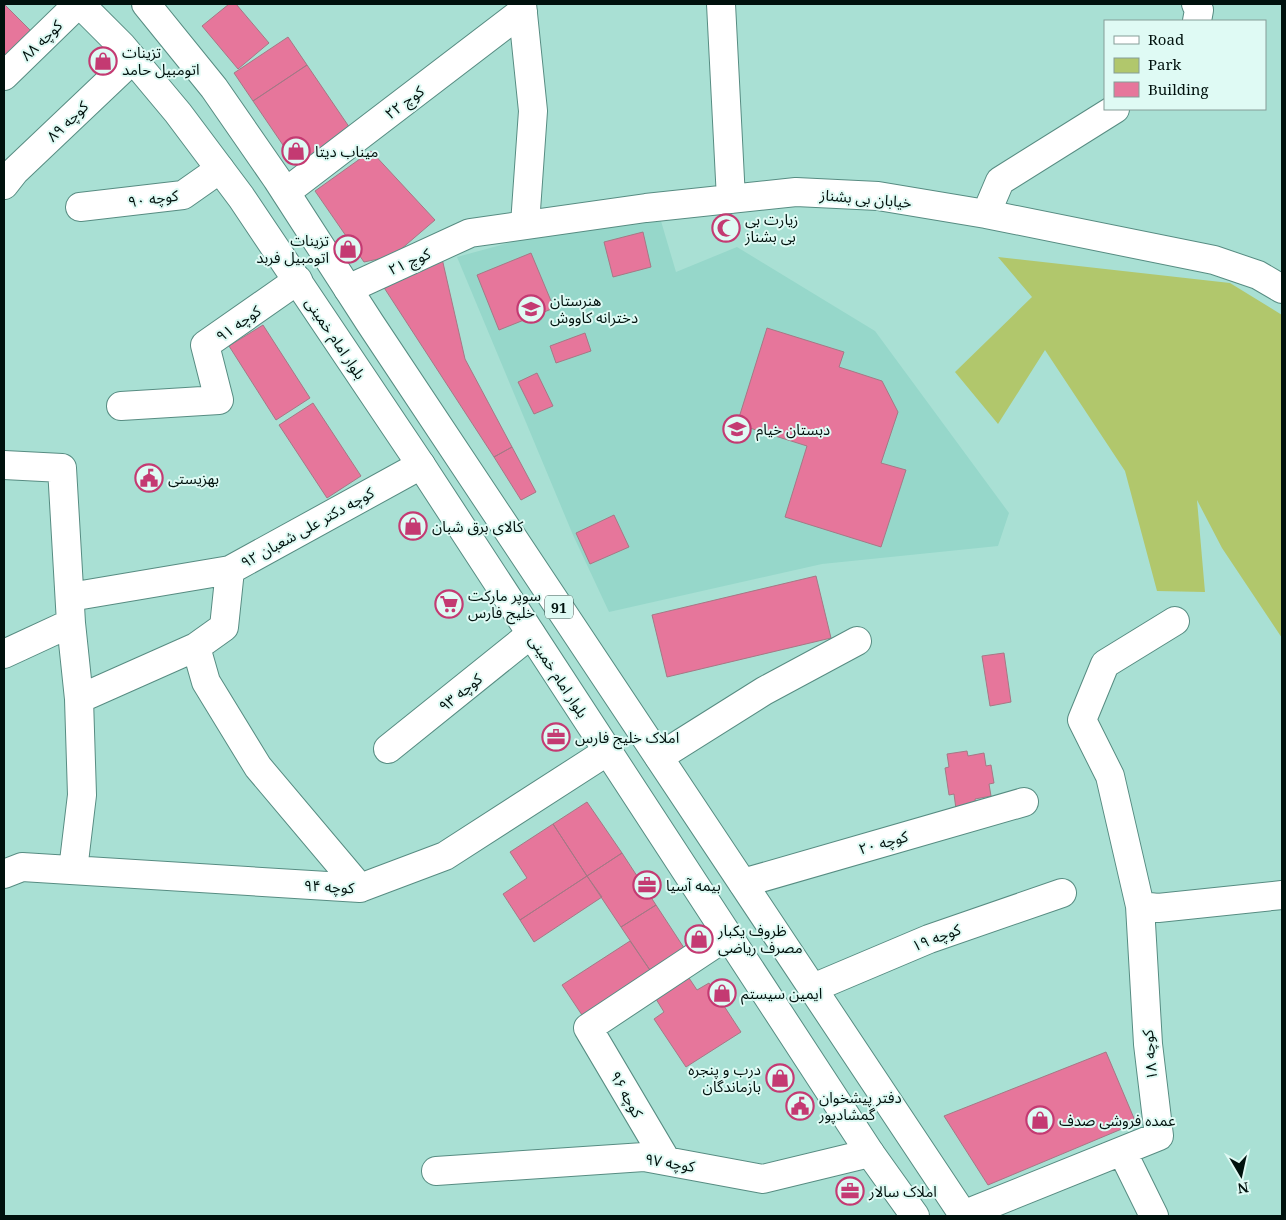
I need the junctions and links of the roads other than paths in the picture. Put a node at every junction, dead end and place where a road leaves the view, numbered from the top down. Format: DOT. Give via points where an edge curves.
graph roads {
  1 [pos="79,4"];
  2 [pos="146,4"];
  3 [pos="722,4"];
  4 [pos="1196,4"];
  5 [pos="522,7"];
  6 [pos="1196,20"];
  7 [pos="133,59"];
  8 [pos="4,76"];
  9 [pos="1113,110"];
  10 [pos="220,169"];
  11 [pos="4,185"];
  12 [pos="286,192"];
  13 [pos="732,199"];
  14 [pos="80,207"];
  15 [pos="986,214"];
  16 [pos="525,224"];
  17 [pos="470,233"];
  18 [pos="298,280"];
  19 [pos="348,288"];
  20 [pos="1282,289"];
  21 [pos="121,406"];
  22 [pos="4,465"];
  23 [pos="421,465"];
  24 [pos="230,570"];
  25 [pos="71,610"];
  26 [pos="1175,621"];
  27 [pos="531,634"];
  28 [pos="857,641"];
  29 [pos="196,647"];
  30 [pos="4,654"];
  31 [pos="79,699"];
  32 [pos="637,725"];
  33 [pos="388,749"];
  34 [pos="608,751"];
  35 [pos="659,757"];
  36 [pos="1024,802"];
  37 [pos="73,870"];
  38 [pos="4,874"];
  39 [pos="743,883"];
  40 [pos="360,888"];
  41 [pos="1062,893"];
  42 [pos="1282,895"];
  43 [pos="1140,906"];
  44 [pos="728,935"];
  45 [pos="813,988"];
  46 [pos="1122,1151"];
  47 [pos="870,1153"];
  48 [pos="666,1160"];
  49 [pos="436,1172"];
  50 [pos="914,1216"];
  51 [pos="964,1216"];
  52 [pos="1154,1216"];
  1 -- 7 [label="street, بلوار امام خمینی / 91"];
  1 -- 8 [label="street, کوچه ۸۸"];
  2 -- 12 [label="street, 91" via="214,88"];
  3 -- 13 [label="street"];
  4 -- 6 [label="street" via="1199,10"];
  5 -- 12 [label="street, کوچ ۲۲"];
  5 -- 16 [label="street" via="533,111"];
  7 -- 10 [label="street, بلوار امام خمینی / 91"];
  7 -- 11 [label="street, کوچه ۸۹"];
  9 -- 15 [label="street" via="1000,181"];
  10 -- 14 [label="street, کوچه ۹۰" via="183,195"];
  10 -- 18 [label="street, بلوار امام خمینی / 91"];
  12 -- 19 [label="street, 91"];
  13 -- 15 [label="street, خیابان بی بشناز" via="796,192 878,196"];
  13 -- 16 [label="street, خیابان بی بشناز"];
  15 -- 20 [label="street, خیابان بی بشناز" via="1214,260 1258,275"];
  16 -- 17 [label="street, خیابان بی بشناز"];
  17 -- 19 [label="street, کوچ ۲۱"];
  18 -- 21 [label="street, کوچه ۹۱" via="205,345 219,400"];
  18 -- 23 [label="street, بلوار امام خمینی / 91"];
  19 -- 32 [label="street, 91"];
  22 -- 25 [label="street" via="62,468"];
  23 -- 24 [label="street, کوچه دکتر علی شعبان ۹۲"];
  23 -- 27 [label="street, بلوار امام خمینی / 91"];
  24 -- 25 [label="street"];
  24 -- 29 [label="street, کوچه دکتر علی شعبان ۹۲" via="224,627"];
  25 -- 30 [label="street"];
  25 -- 31 [label="street"];
  26 -- 43 [label="street" via="1105,664 1082,720 1110,776"];
  27 -- 33 [label="street, کوچه ۹۳"];
  27 -- 34 [label="street, بلوار امام خمینی / 91"];
  28 -- 35 [label="street" via="764,691"];
  29 -- 31 [label="street, کوچه دکتر علی شعبان ۹۲"];
  29 -- 40 [label="street" via="206,682 258,767"];
  31 -- 37 [label="street" via="82,795"];
  32 -- 34 [label="street, کوچه ۹۴"];
  32 -- 35 [label="street, 91"];
  34 -- 40 [label="street, کوچه ۹۴" via="445,856"];
  34 -- 44 [label="street, بلوار امام خمینی / 91"];
  35 -- 39 [label="street, 91"];
  36 -- 39 [label="street, کوچه ۲۰"];
  37 -- 38 [label="street, کوچه ۹۴" via="22,866"];
  37 -- 40 [label="street, کوچه ۹۴"];
  39 -- 45 [label="street, 91"];
  41 -- 45 [label="street, کوچه ۱۹" via="929,939"];
  42 -- 43 [label="street" via="1158,908"];
  43 -- 46 [label="street, کوچه ۱۸" via="1148,1044 1159,1136"];
  44 -- 47 [label="street, بلوار امام خمینی / 91"];
  44 -- 48 [label="street, کوچه ۹۶" via="588,1028"];
  45 -- 51 [label="street, 91"];
  46 -- 51 [label="street, کوچه ۱۸"];
  46 -- 52 [label="street"];
  47 -- 48 [label="street, کوچه ۹۷" via="763,1179"];
  47 -- 50 [label="street, بلوار امام خمینی / 91"];
  48 -- 49 [label="street, کوچه ۹۷" via="644,1156"];
}
